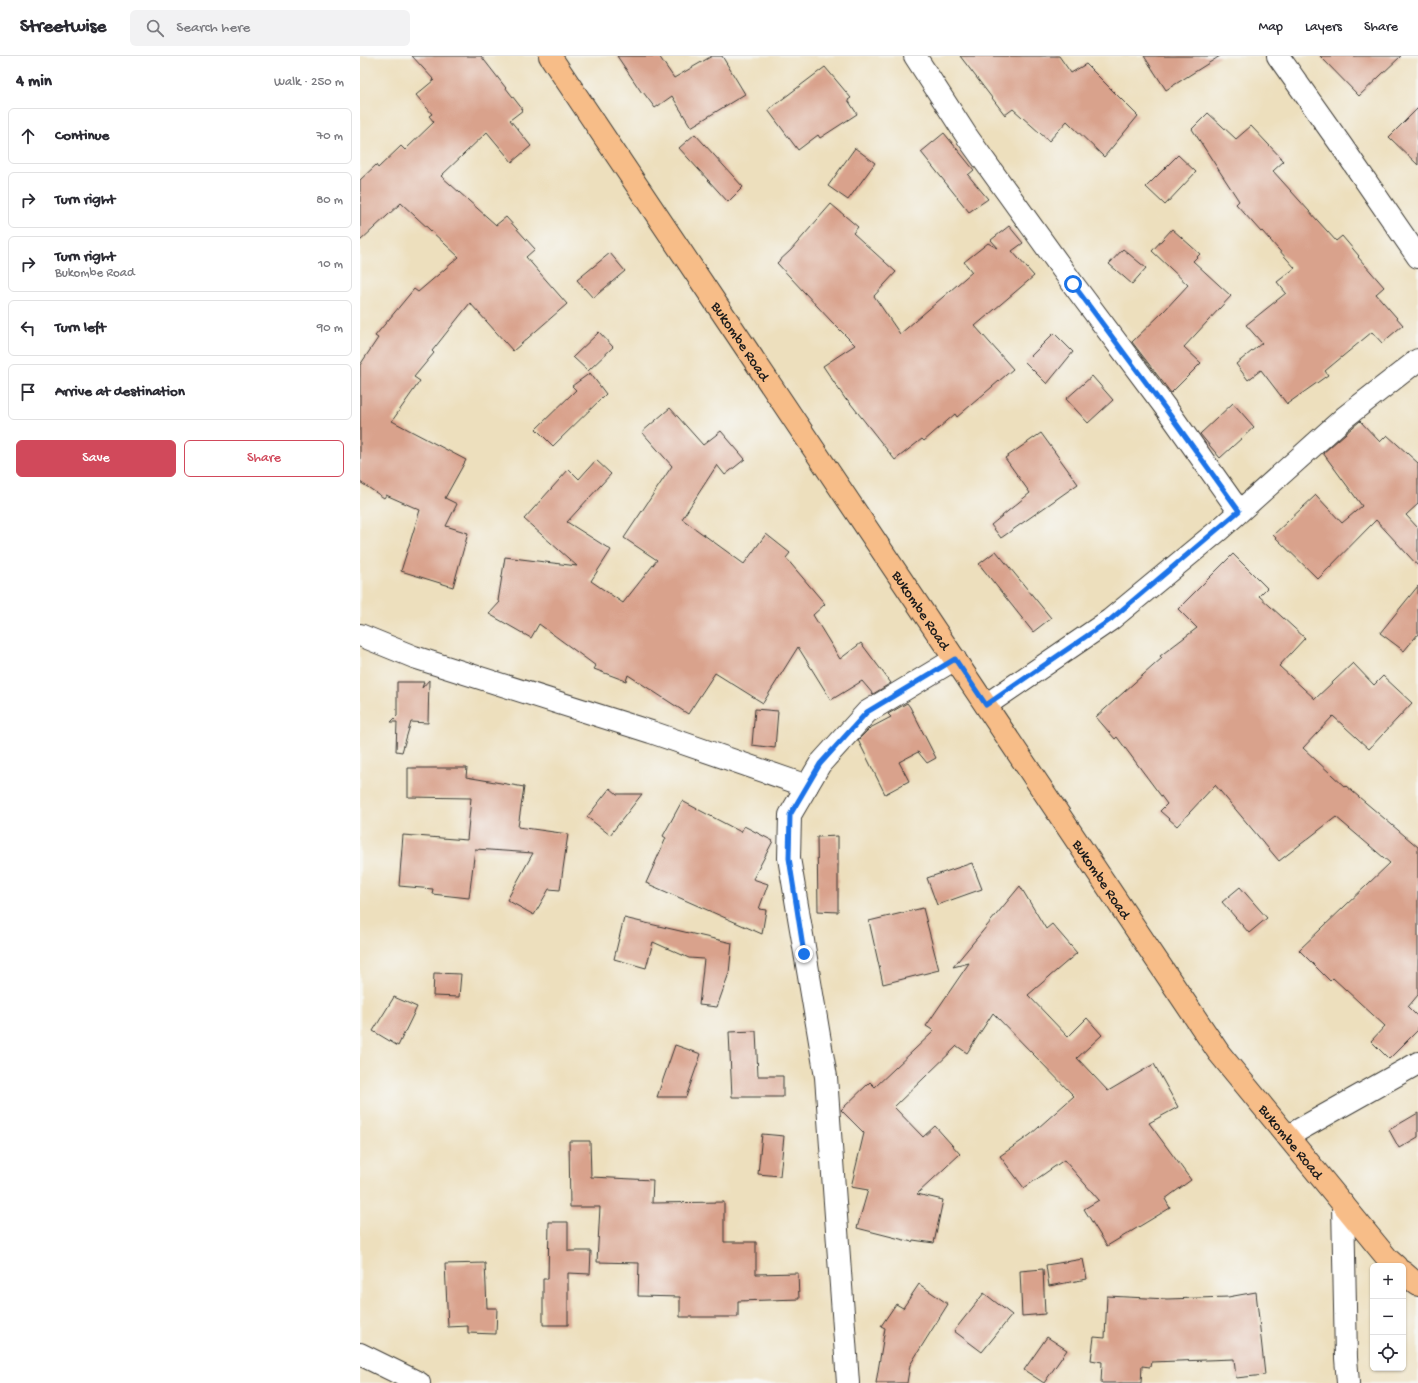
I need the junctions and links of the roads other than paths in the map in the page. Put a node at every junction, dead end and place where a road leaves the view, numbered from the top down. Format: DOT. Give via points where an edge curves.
graph roads {
  1 [pos="550,56"];
  2 [pos="915,56"];
  3 [pos="1278,56"];
  4 [pos="1418,257"];
  5 [pos="1418,360"];
  6 [pos="1239,511"];
  7 [pos="360,636"];
  8 [pos="955,659"];
  9 [pos="986,705"];
  10 [pos="807,786"];
  11 [pos="1418,1063"];
  12 [pos="1288,1136"];
  13 [pos="1343,1204"];
  14 [pos="1393,1263"];
  15 [pos="1406,1275"];
  16 [pos="1418,1285"];
  17 [pos="360,1354"];
  18 [pos="419,1383"];
  19 [pos="848,1383"];
  20 [pos="1348,1383"];
  1 -- 8 [label="main road, Bukombe Road"];
  2 -- 6 [label="street" via="968,138"];
  3 -- 4 [label="street"];
  5 -- 6 [label="street" via="1345,417"];
  6 -- 9 [label="street" via="1110,620"];
  7 -- 10 [label="street"];
  8 -- 9 [label="main road, Bukombe Road"];
  8 -- 10 [label="street" via="867,712 820,764"];
  9 -- 12 [label="main road, Bukombe Road" via="1219,1053"];
  10 -- 19 [label="street" via="790,815 789,858 826,1077"];
  11 -- 12 [label="street"];
  12 -- 13 [label="main road, Bukombe Road"];
  13 -- 14 [label="main road, Bukombe Road"];
  13 -- 20 [label="street"];
  15 -- 16 [label="main road"];
  17 -- 18 [label="street"];
}
